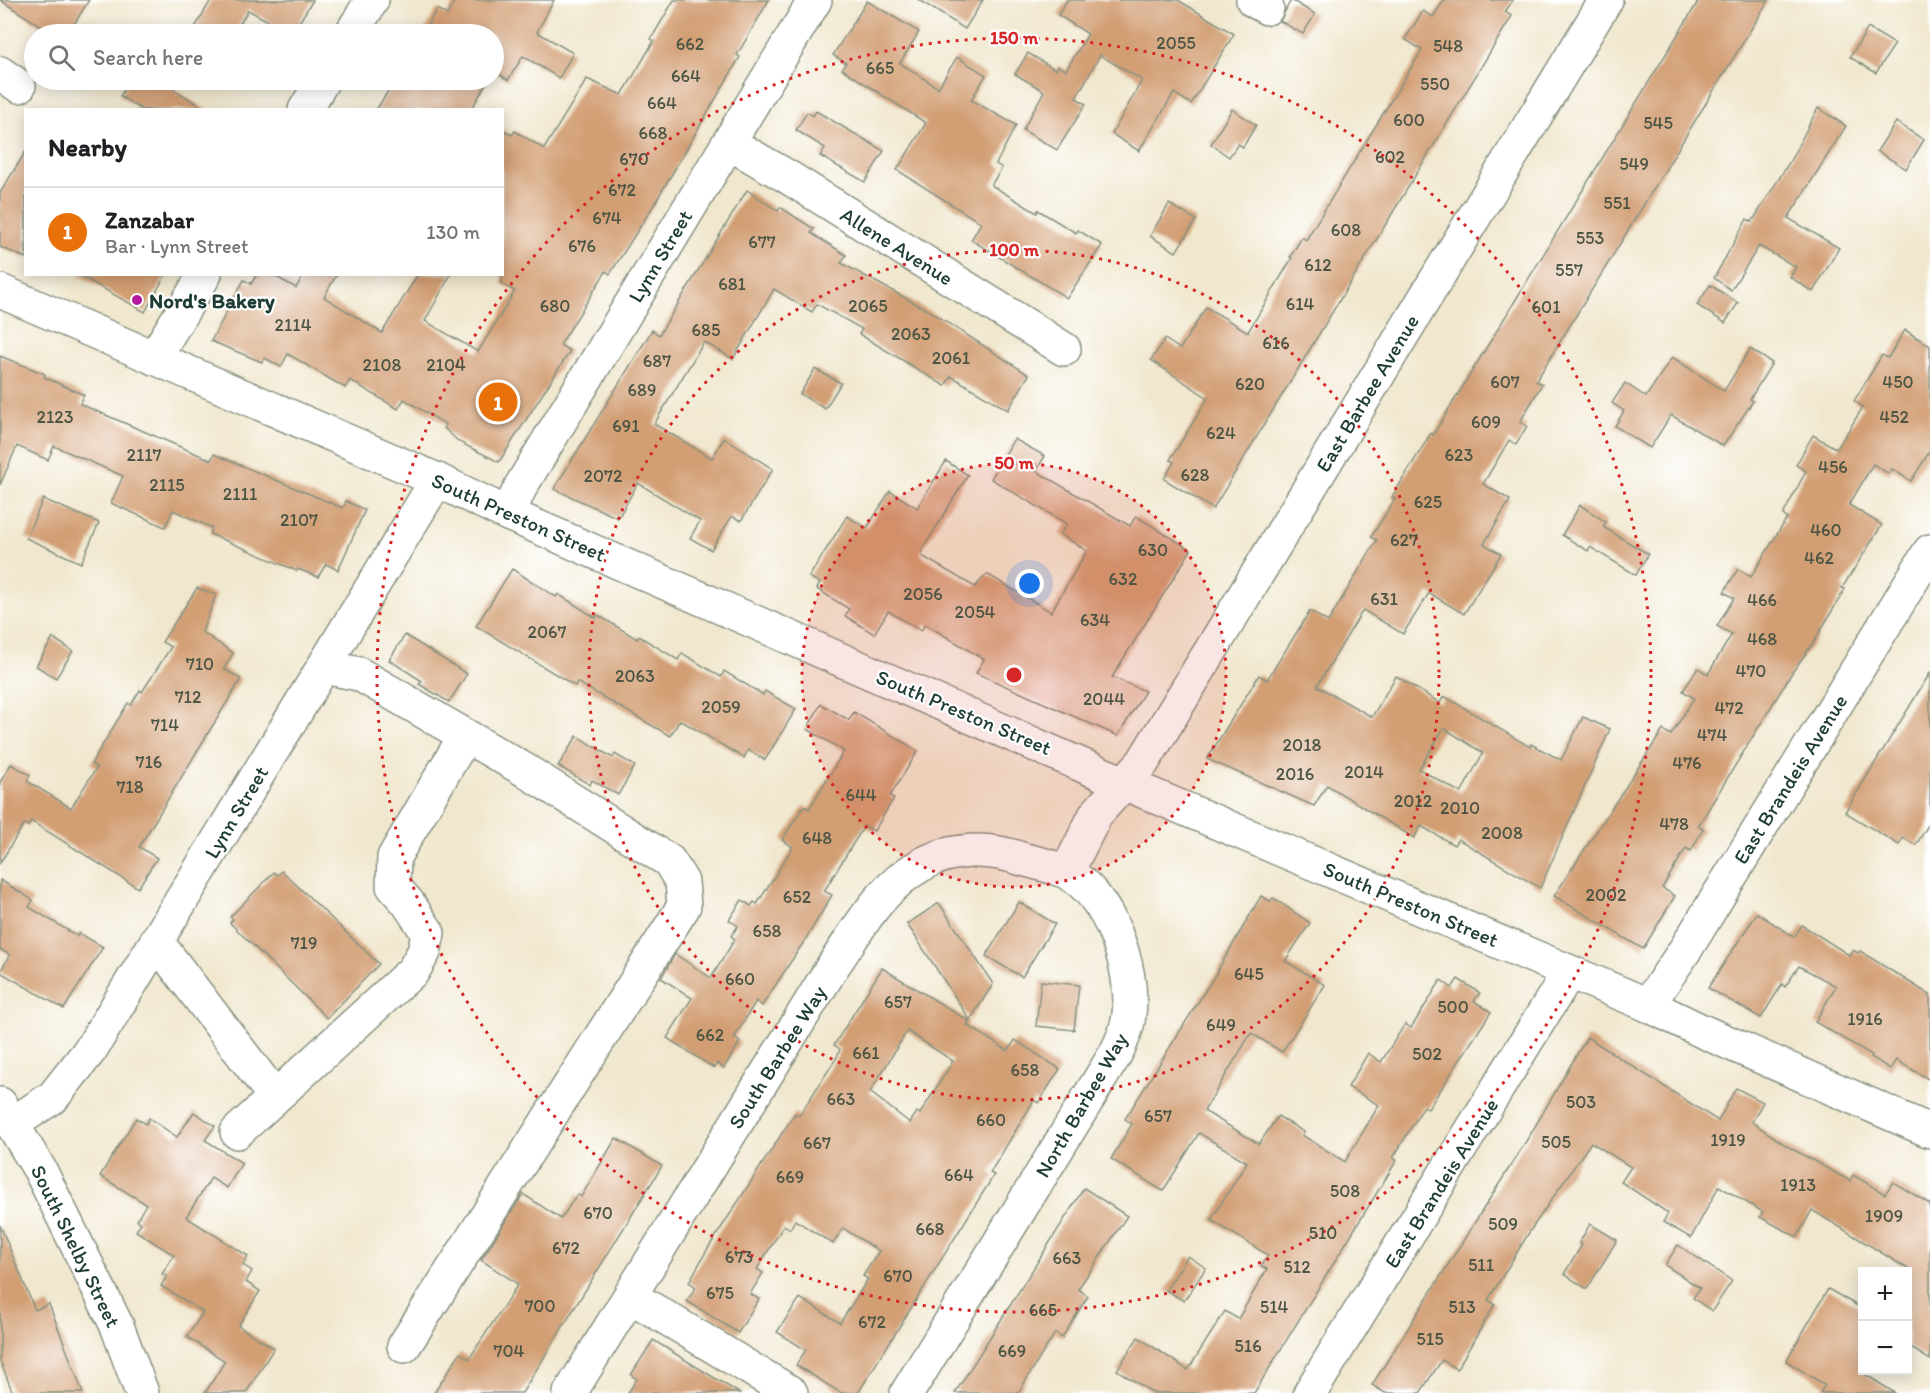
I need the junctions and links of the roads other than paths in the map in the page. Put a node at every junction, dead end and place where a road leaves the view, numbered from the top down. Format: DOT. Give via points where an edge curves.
graph roads {
  1 [pos="372,0"];
  2 [pos="815,0"];
  3 [pos="1606,0"];
  4 [pos="357,24"];
  5 [pos="317,90"];
  6 [pos="306,108"];
  7 [pos="729,143"];
  8 [pos="204,276"];
  9 [pos="0,291"];
  10 [pos="1064,349"];
  11 [pos="154,358"];
  12 [pos="437,480"];
  13 [pos="508,514"];
  14 [pos="1930,551"];
  15 [pos="325,667"];
  16 [pos="465,736"];
  17 [pos="1124,783"];
  18 [pos="1067,873"];
  19 [pos="157,942"];
  20 [pos="1569,972"];
  21 [pos="1648,1005"];
  22 [pos="275,1097"];
  23 [pos="4,1121"];
  24 [pos="1930,1131"];
  25 [pos="237,1132"];
  26 [pos="630,1296"];
  27 [pos="404,1346"];
  28 [pos="142,1393"];
  29 [pos="570,1393"];
  30 [pos="791,1393"];
  31 [pos="907,1393"];
  32 [pos="1311,1393"];
  1 -- 4 [label="street"];
  2 -- 7 [label="street, Lynn Street"];
  3 -- 17 [label="street, East Barbee Avenue" via="1143,762"];
  5 -- 6 [label="street"];
  7 -- 10 [label="street, Allene Avenue"];
  7 -- 13 [label="street, Lynn Street" via="521,486"];
  8 -- 11 [label="street"];
  9 -- 11 [label="street, South Preston Street"];
  11 -- 12 [label="street, South Preston Street"];
  12 -- 13 [label="street, South Preston Street"];
  12 -- 15 [label="street, Lynn Street"];
  13 -- 17 [label="street, South Preston Street"];
  14 -- 21 [label="street, East Brandeis Avenue" via="1687,948"];
  15 -- 16 [label="street" via="359,674"];
  15 -- 19 [label="street, Lynn Street"];
  16 -- 22 [label="street" via="394,857 393,886 428,933 424,952 413,971"];
  16 -- 27 [label="street" via="669,861 682,882 684,906"];
  17 -- 18 [label="street" via="1096,814"];
  17 -- 20 [label="street, South Preston Street"];
  18 -- 26 [label="street, South Barbee Way" via="999,851 976,850 945,855 894,883 877,900 833,966"];
  18 -- 31 [label="street, North Barbee Way" via="1094,896 1127,964 1129,1015 1124,1037"];
  19 -- 22 [label="street"];
  19 -- 23 [label="street, Lynn Street" via="91,1049 53,1097"];
  20 -- 21 [label="street, South Preston Street"];
  20 -- 32 [label="street, East Brandeis Avenue"];
  21 -- 24 [label="street, South Preston Street"];
  22 -- 25 [label="street"];
  23 -- 28 [label="street, South Shelby Street" via="40,1170 117,1326"];
  26 -- 29 [label="street, South Barbee Way"];
  26 -- 30 [label="street"];
}
